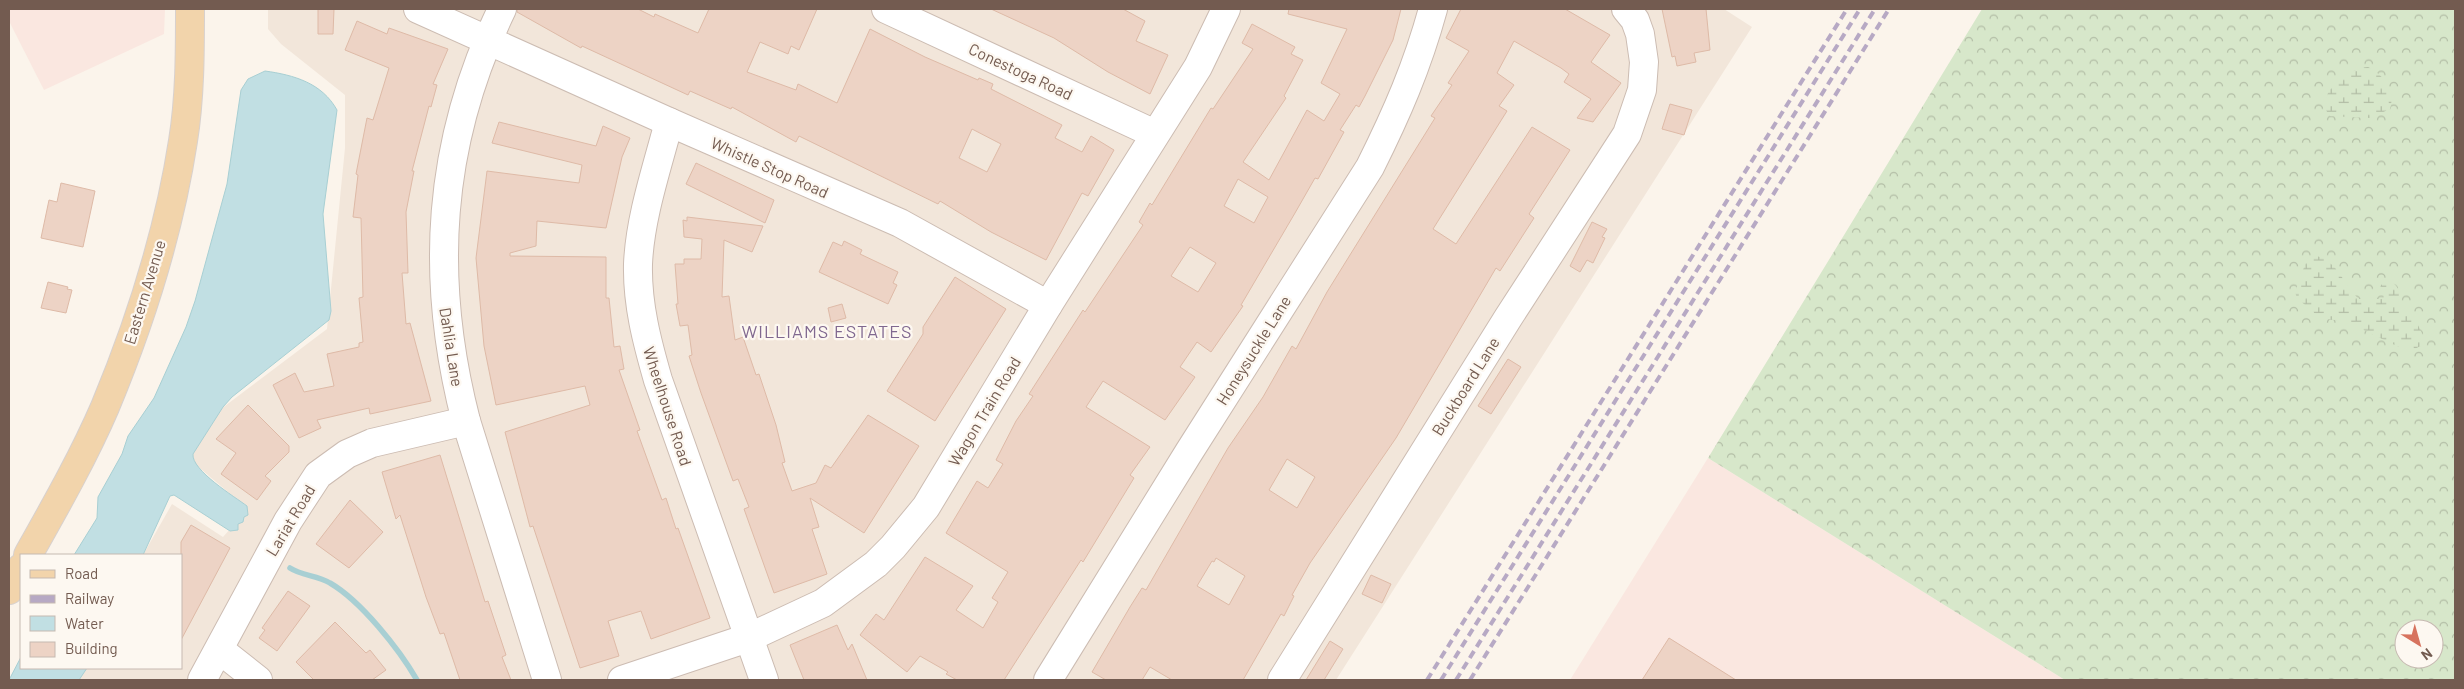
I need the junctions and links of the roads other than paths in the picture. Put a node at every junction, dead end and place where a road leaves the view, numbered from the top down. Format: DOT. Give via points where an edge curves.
graph roads {
  1 [pos="190,9"];
  2 [pos="418,9"];
  3 [pos="502,9"];
  4 [pos="886,9"];
  5 [pos="1226,9"];
  6 [pos="1433,9"];
  7 [pos="1626,9"];
  8 [pos="487,39"];
  9 [pos="669,122"];
  10 [pos="1155,134"];
  11 [pos="1048,306"];
  12 [pos="466,421"];
  13 [pos="29,554"];
  14 [pos="20,570"];
  15 [pos="9,590"];
  16 [pos="748,638"];
  17 [pos="220,650"];
  18 [pos="202,680"];
  19 [pos="258,680"];
  20 [pos="547,680"];
  21 [pos="622,680"];
  22 [pos="764,680"];
  23 [pos="1048,680"];
  24 [pos="1282,680"];
  1 -- 13 [label="main road, Eastern Avenue" via="184,140 155,264 139,318 104,408"];
  2 -- 8 [label="street, Whistle Stop Road"];
  3 -- 8 [label="street, Dahlia Lane"];
  4 -- 10 [label="street, Conestoga Road"];
  5 -- 10 [label="street, Wagon Train Road" via="1198,67"];
  6 -- 23 [label="street, Honeysuckle Lane" via="1411,80 1370,167 1188,452"];
  7 -- 24 [label="street, Buckboard Lane" via="1640,34 1644,62 1642,90 1627,134"];
  8 -- 9 [label="street, Whistle Stop Road"];
  8 -- 12 [label="street, Dahlia Lane" via="453,152 445,199 443,260 447,326 455,380"];
  9 -- 11 [label="street, Whistle Stop Road" via="900,223"];
  9 -- 16 [label="street, Wheelhouse Road" via="644,221 638,264 644,331"];
  10 -- 11 [label="street, Wagon Train Road"];
  11 -- 16 [label="street, Wagon Train Road" via="926,506 893,547 876,564 823,603"];
  12 -- 17 [label="street, Lariat Road" via="372,443 347,454 322,472 288,521"];
  12 -- 20 [label="street, Dahlia Lane"];
  14 -- 15 [label="main road"];
  16 -- 21 [label="street, Wagon Train Road"];
  16 -- 22 [label="street, Wheelhouse Road"];
  17 -- 18 [label="street, Lariat Road"];
  17 -- 19 [label="street"];
}
